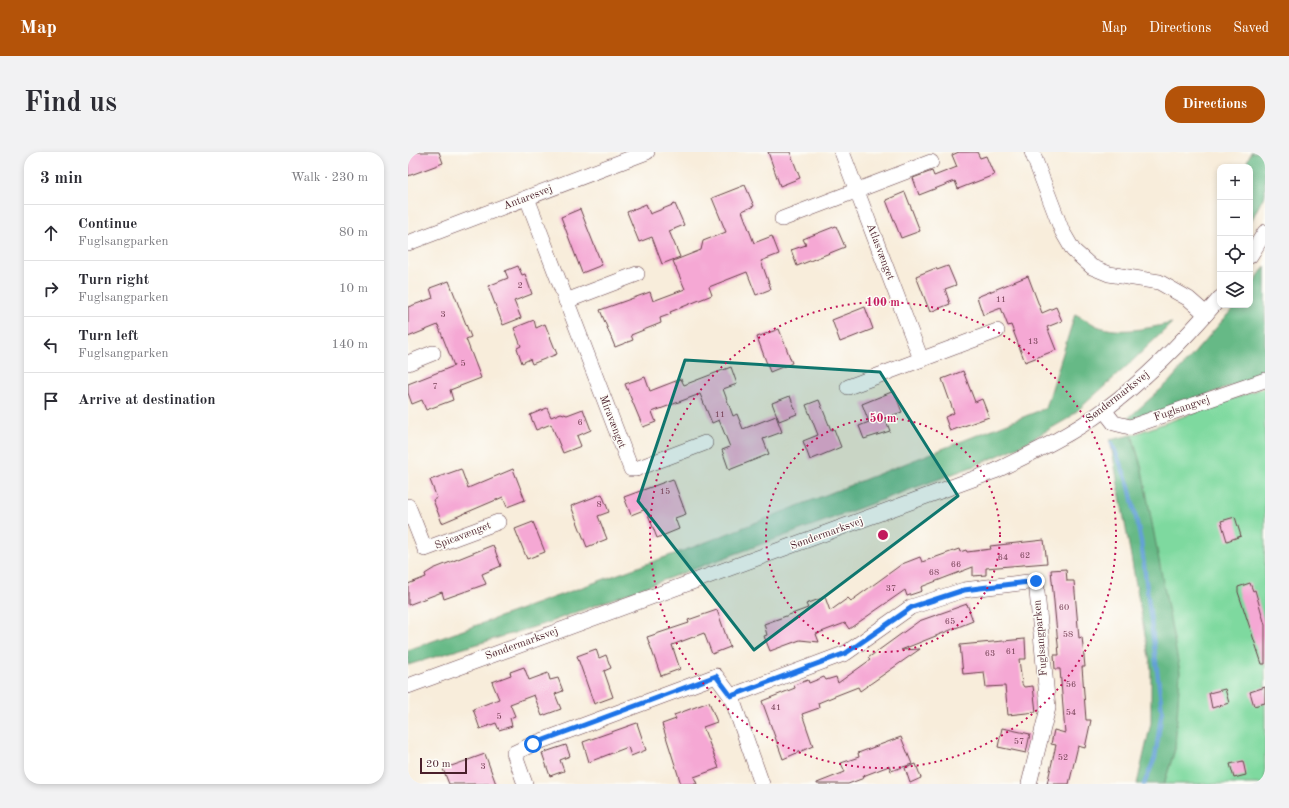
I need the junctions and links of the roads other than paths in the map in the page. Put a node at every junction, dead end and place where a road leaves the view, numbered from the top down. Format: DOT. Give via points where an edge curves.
graph roads {
  1 [pos="842,152"];
  2 [pos="1032,152"];
  3 [pos="643,153"];
  4 [pos="932,162"];
  5 [pos="857,190"];
  6 [pos="527,198"];
  7 [pos="782,219"];
  8 [pos="1265,232"];
  9 [pos="408,243"];
  10 [pos="1253,251"];
  11 [pos="637,274"];
  12 [pos="566,301"];
  13 [pos="1217,301"];
  14 [pos="1206,314"];
  15 [pos="996,331"];
  16 [pos="433,353"];
  17 [pos="921,359"];
  18 [pos="408,363"];
  19 [pos="1265,380"];
  20 [pos="848,387"];
  21 [pos="1104,410"];
  22 [pos="705,443"];
  23 [pos="408,506"];
  24 [pos="498,522"];
  25 [pos="408,686"];
  26 [pos="731,696"];
  27 [pos="525,784"];
  28 [pos="762,784"];
  29 [pos="1029,784"];
  1 -- 5 [label="street, Atlasvænget"];
  2 -- 14 [label="street" via="1062,231 1073,250 1092,268 1109,274 1159,282 1188,299"];
  3 -- 6 [label="street, Antaresvej"];
  4 -- 5 [label="street"];
  5 -- 7 [label="street"];
  5 -- 17 [label="street, Atlasvænget"];
  6 -- 9 [label="street, Antaresvej"];
  6 -- 12 [label="street, Miravænget"];
  8 -- 10 [label="street"];
  11 -- 12 [label="street"];
  12 -- 22 [label="street, Miravænget" via="631,469"];
  13 -- 14 [label="street, Søndermarksvej"];
  14 -- 21 [label="street, Søndermarksvej" via="1158,365"];
  15 -- 17 [label="street"];
  16 -- 18 [label="street"];
  17 -- 20 [label="street"];
  19 -- 21 [label="street, Fuglsangvej" via="1130,427 1114,423"];
  21 -- 25 [label="street, Søndermarksvej" via="1041,449 995,471"];
  23 -- 24 [label="street, Spicavænget" via="425,549"];
  26 -- 27 [label="street" via="716,676 533,744 514,753"];
  26 -- 28 [label="street"];
  26 -- 29 [label="street, Fuglsangparken" via="846,653 912,607 964,590 1036,581 1048,708"];
}
